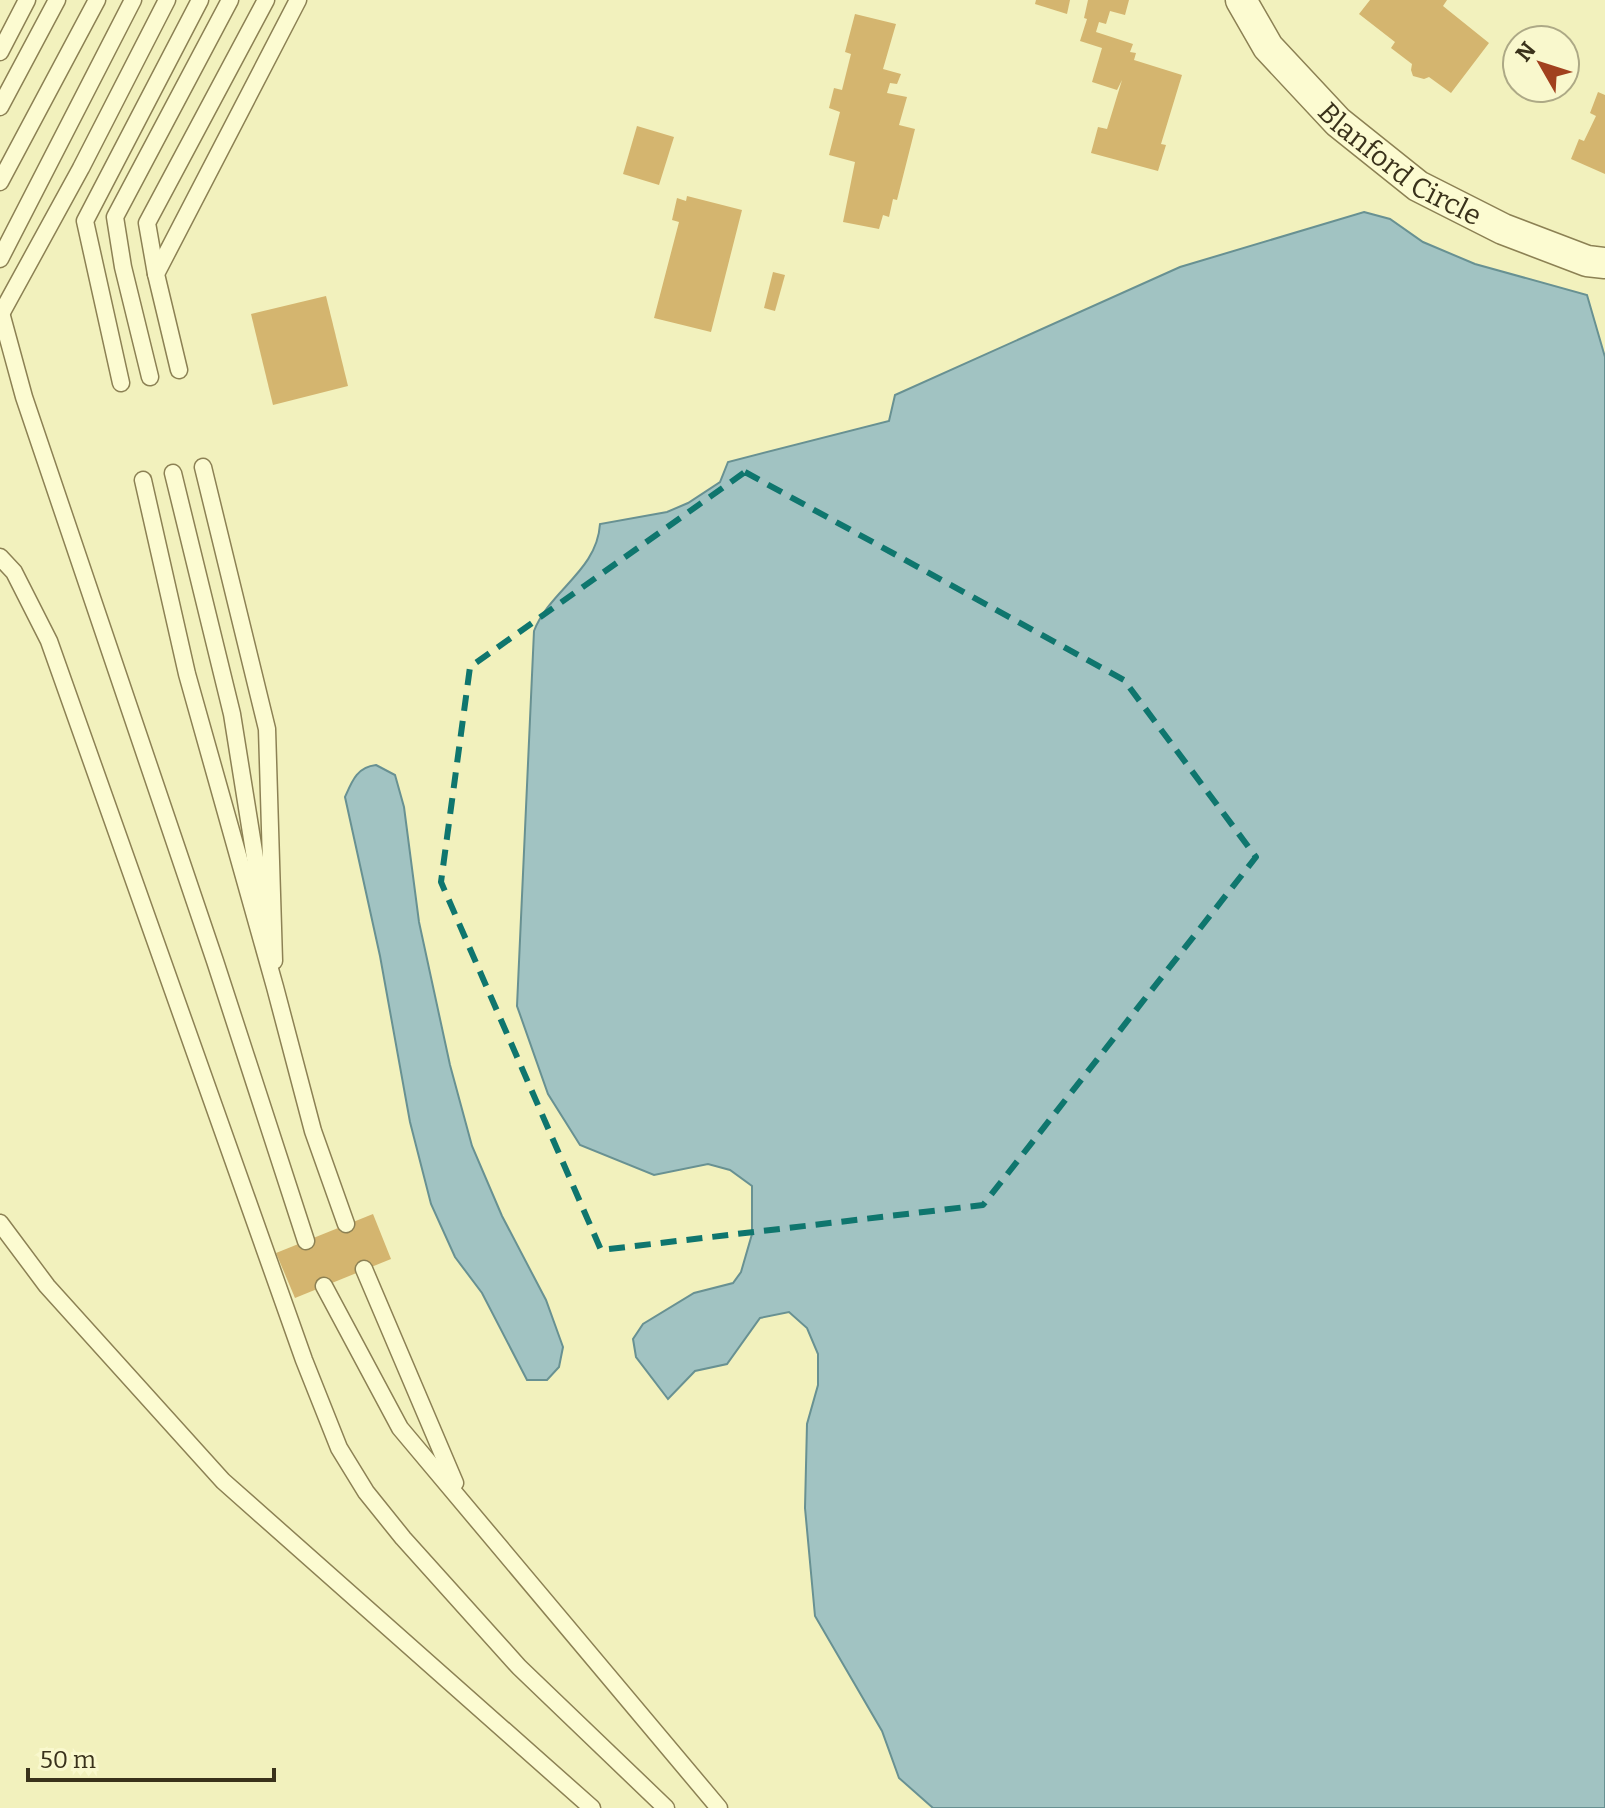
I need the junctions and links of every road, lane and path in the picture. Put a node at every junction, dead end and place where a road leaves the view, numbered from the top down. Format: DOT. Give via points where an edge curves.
graph roads {
  1 [pos="27,0"];
  2 [pos="57,0"];
  3 [pos="97,0"];
  4 [pos="133,0"];
  5 [pos="167,0"];
  6 [pos="200,0"];
  7 [pos="230,0"];
  8 [pos="266,0"];
  9 [pos="298,0"];
  10 [pos="1241,0"];
  11 [pos="0,52"];
  12 [pos="0,107"];
  13 [pos="0,182"];
  14 [pos="0,259"];
  15 [pos="1605,263"];
  16 [pos="156,274"];
  17 [pos="1,312"];
  18 [pos="179,370"];
  19 [pos="150,377"];
  20 [pos="121,383"];
  21 [pos="203,467"];
  22 [pos="173,473"];
  23 [pos="143,480"];
  24 [pos="0,557"];
  25 [pos="275,987"];
  26 [pos="0,1223"];
  27 [pos="346,1224"];
  28 [pos="306,1241"];
  29 [pos="364,1269"];
  30 [pos="324,1286"];
  31 [pos="464,1503"];
  32 [pos="592,1808"];
  33 [pos="666,1808"];
  34 [pos="719,1808"];
  1 -- 11 [label="lane"];
  2 -- 12 [label="lane"];
  3 -- 13 [label="lane"];
  4 -- 14 [label="lane"];
  5 -- 17 [label="lane"];
  6 -- 20 [label="lane" via="85,221"];
  7 -- 19 [label="lane" via="115,217"];
  8 -- 16 [label="lane" via="147,223"];
  9 -- 16 [label="lane"];
  10 -- 15 [label="street, Blanford Circle" via="1268,47 1328,111 1418,186 1503,229"];
  16 -- 18 [label="lane"];
  17 -- 28 [label="lane" via="24,397"];
  21 -- 25 [label="lane" via="267,729"];
  22 -- 25 [label="lane" via="232,714"];
  23 -- 25 [label="lane" via="187,674"];
  24 -- 33 [label="lane" via="14,572 49,641 339,1448 366,1492 488,1634"];
  25 -- 27 [label="lane" via="313,1131"];
  26 -- 32 [label="lane" via="47,1286 223,1481"];
  29 -- 31 [label="lane"];
  30 -- 31 [label="lane" via="400,1428"];
  31 -- 34 [label="lane"];
}
